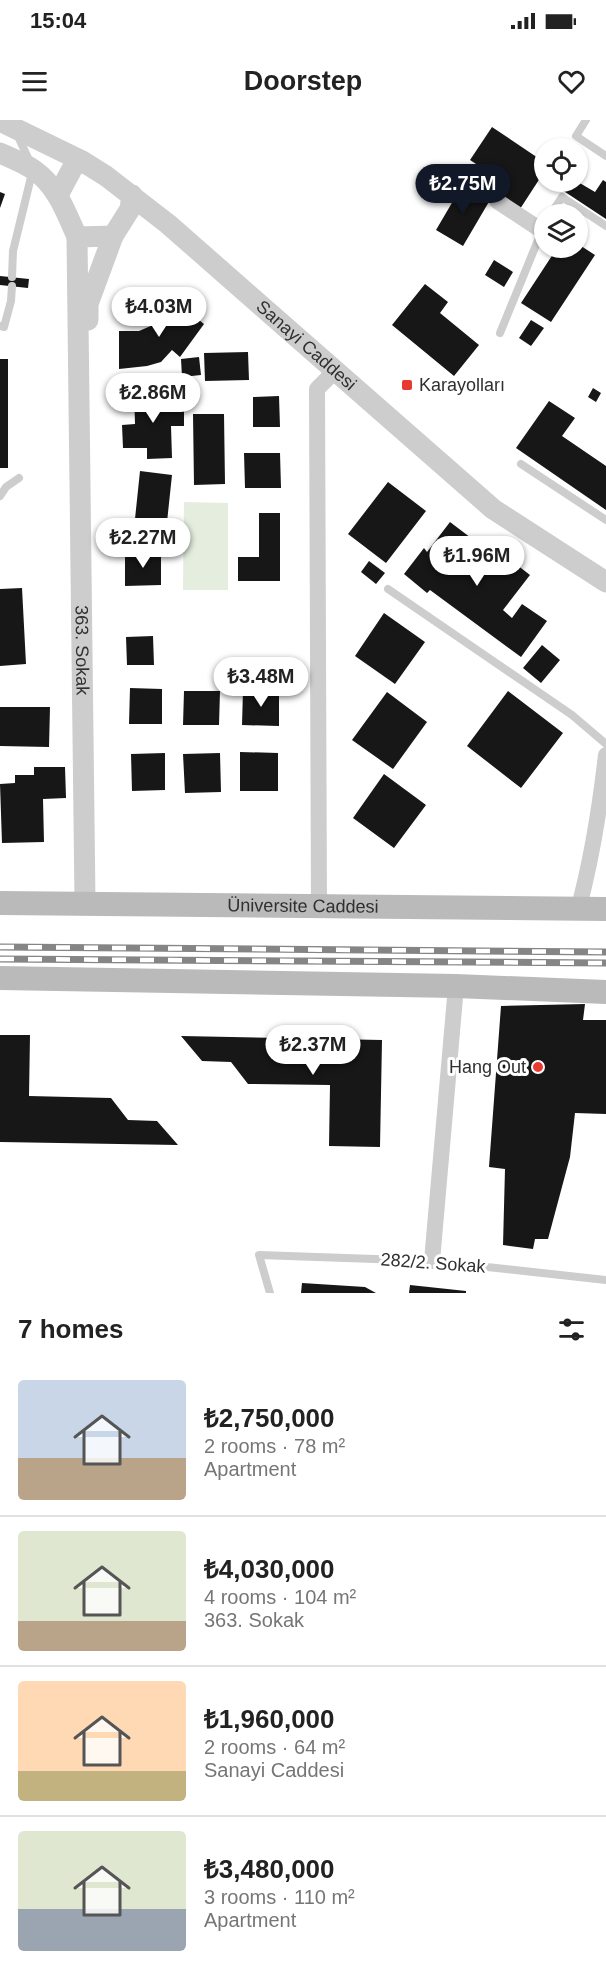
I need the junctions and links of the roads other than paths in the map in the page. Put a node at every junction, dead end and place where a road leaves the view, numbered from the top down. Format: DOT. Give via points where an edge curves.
graph roads {
  1 [pos="586,120"];
  2 [pos="11,123"];
  3 [pos="0,153"];
  4 [pos="606,156"];
  5 [pos="82,161"];
  6 [pos="33,169"];
  7 [pos="58,195"];
  8 [pos="132,195"];
  9 [pos="497,201"];
  10 [pos="557,204"];
  11 [pos="573,204"];
  12 [pos="588,214"];
  13 [pos="534,223"];
  14 [pos="606,226"];
  15 [pos="113,236"];
  16 [pos="77,237"];
  17 [pos="534,250"];
  18 [pos="0,326"];
  19 [pos="500,333"];
  20 [pos="335,371"];
  21 [pos="521,464"];
  22 [pos="19,478"];
  23 [pos="0,496"];
  24 [pos="606,520"];
  25 [pos="606,582"];
  26 [pos="388,589"];
  27 [pos="606,743"];
  28 [pos="606,750"];
  29 [pos="606,755"];
  30 [pos="90,902"];
  31 [pos="0,903"];
  32 [pos="320,906"];
  33 [pos="606,909"];
  34 [pos="578,910"];
  35 [pos="0,978"];
  36 [pos="456,986"];
  37 [pos="606,992"];
  38 [pos="432,1261"];
  39 [pos="606,1280"];
  40 [pos="270,1293"];
  1 -- 4 [label="lane" via="576,136"];
  2 -- 5 [label="street, Sanayi Caddesi"];
  2 -- 6 [label="lane"];
  3 -- 6 [label="street"];
  5 -- 7 [label="street" via="73,167"];
  5 -- 8 [label="street, Sanayi Caddesi"];
  6 -- 7 [label="street"];
  6 -- 18 [label="lane" via="13,251 11,302 4,327"];
  7 -- 16 [label="street, 363. Sokak"];
  8 -- 15 [label="street" via="130,209"];
  8 -- 20 [label="street, Sanayi Caddesi"];
  9 -- 13 [label="street"];
  10 -- 11 [label="lane" via="562,197"];
  12 -- 14 [label="lane"];
  15 -- 16 [label="street"];
  15 -- 30 [label="street" via="88,304"];
  16 -- 30 [label="street, 363. Sokak"];
  17 -- 19 [label="lane"];
  20 -- 25 [label="street, Sanayi Caddesi" via="493,509"];
  20 -- 32 [label="street" via="317,389"];
  21 -- 24 [label="lane"];
  22 -- 23 [label="lane"];
  26 -- 27 [label="lane" via="572,715"];
  27 -- 28 [label="street"];
  29 -- 34 [label="street"];
  30 -- 31 [label="main road, Üniversite Caddesi"];
  30 -- 32 [label="main road, Üniversite Caddesi"];
  32 -- 34 [label="main road, Üniversite Caddesi"];
  33 -- 34 [label="main road, Üniversite Caddesi"];
  35 -- 36 [label="main road"];
  36 -- 37 [label="main road"];
  36 -- 38 [label="street"];
  38 -- 39 [label="lane, 282/2. Sokak"];
  38 -- 40 [label="lane, 282/2. Sokak" via="259,1255"];
}
